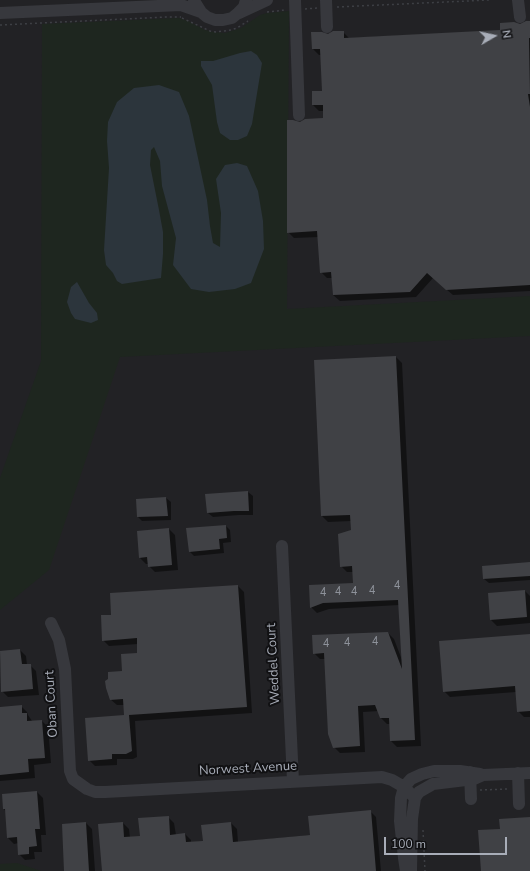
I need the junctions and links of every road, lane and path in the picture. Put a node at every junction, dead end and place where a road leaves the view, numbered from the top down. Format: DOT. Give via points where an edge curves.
graph roads {
  1 [pos="194,0"];
  2 [pos="246,0"];
  3 [pos="266,0"];
  4 [pos="488,0"];
  5 [pos="518,0"];
  6 [pos="90,4"];
  7 [pos="296,4"];
  8 [pos="326,4"];
  9 [pos="201,12"];
  10 [pos="0,13"];
  11 [pos="238,13"];
  12 [pos="181,17"];
  13 [pos="520,17"];
  14 [pos="0,25"];
  15 [pos="327,27"];
  16 [pos="299,115"];
  17 [pos="282,546"];
  18 [pos="51,623"];
  19 [pos="518,773"];
  20 [pos="530,773"];
  21 [pos="293,781"];
  22 [pos="77,783"];
  23 [pos="470,785"];
  24 [pos="404,787"];
  25 [pos="518,788"];
  26 [pos="415,798"];
  27 [pos="519,804"];
  28 [pos="422,827"];
  29 [pos="406,871"];
  30 [pos="411,871"];
  31 [pos="425,871"];
  1 -- 9 [label="street"];
  2 -- 11 [label="street"];
  3 -- 7 [label="path" via="266,12"];
  3 -- 11 [label="street"];
  4 -- 8 [label="path"];
  5 -- 13 [label="street"];
  6 -- 9 [label="street" via="181,5"];
  6 -- 10 [label="street"];
  7 -- 8 [label="path"];
  7 -- 16 [label="street"];
  8 -- 15 [label="street"];
  9 -- 11 [label="street" via="207,17 219,20 232,18"];
  12 -- 14 [label="path"];
  17 -- 21 [label="street, Weddel Court"];
  18 -- 22 [label="street, Oban Court" via="62,653 70,771"];
  19 -- 20 [label="street"];
  19 -- 23 [label="street" via="483,775"];
  19 -- 25 [label="street"];
  21 -- 22 [label="street, Norwest Avenue" via="98,792"];
  21 -- 24 [label="street, Norwest Avenue" via="382,777"];
  23 -- 24 [label="street" via="434,771 411,779"];
  23 -- 25 [label="path"];
  23 -- 26 [label="street" via="428,786"];
  24 -- 26 [label="street, Norwest Avenue"];
  24 -- 29 [label="street" via="400,821"];
  25 -- 27 [label="street"];
  26 -- 30 [label="street"];
  28 -- 31 [label="path"];
}
